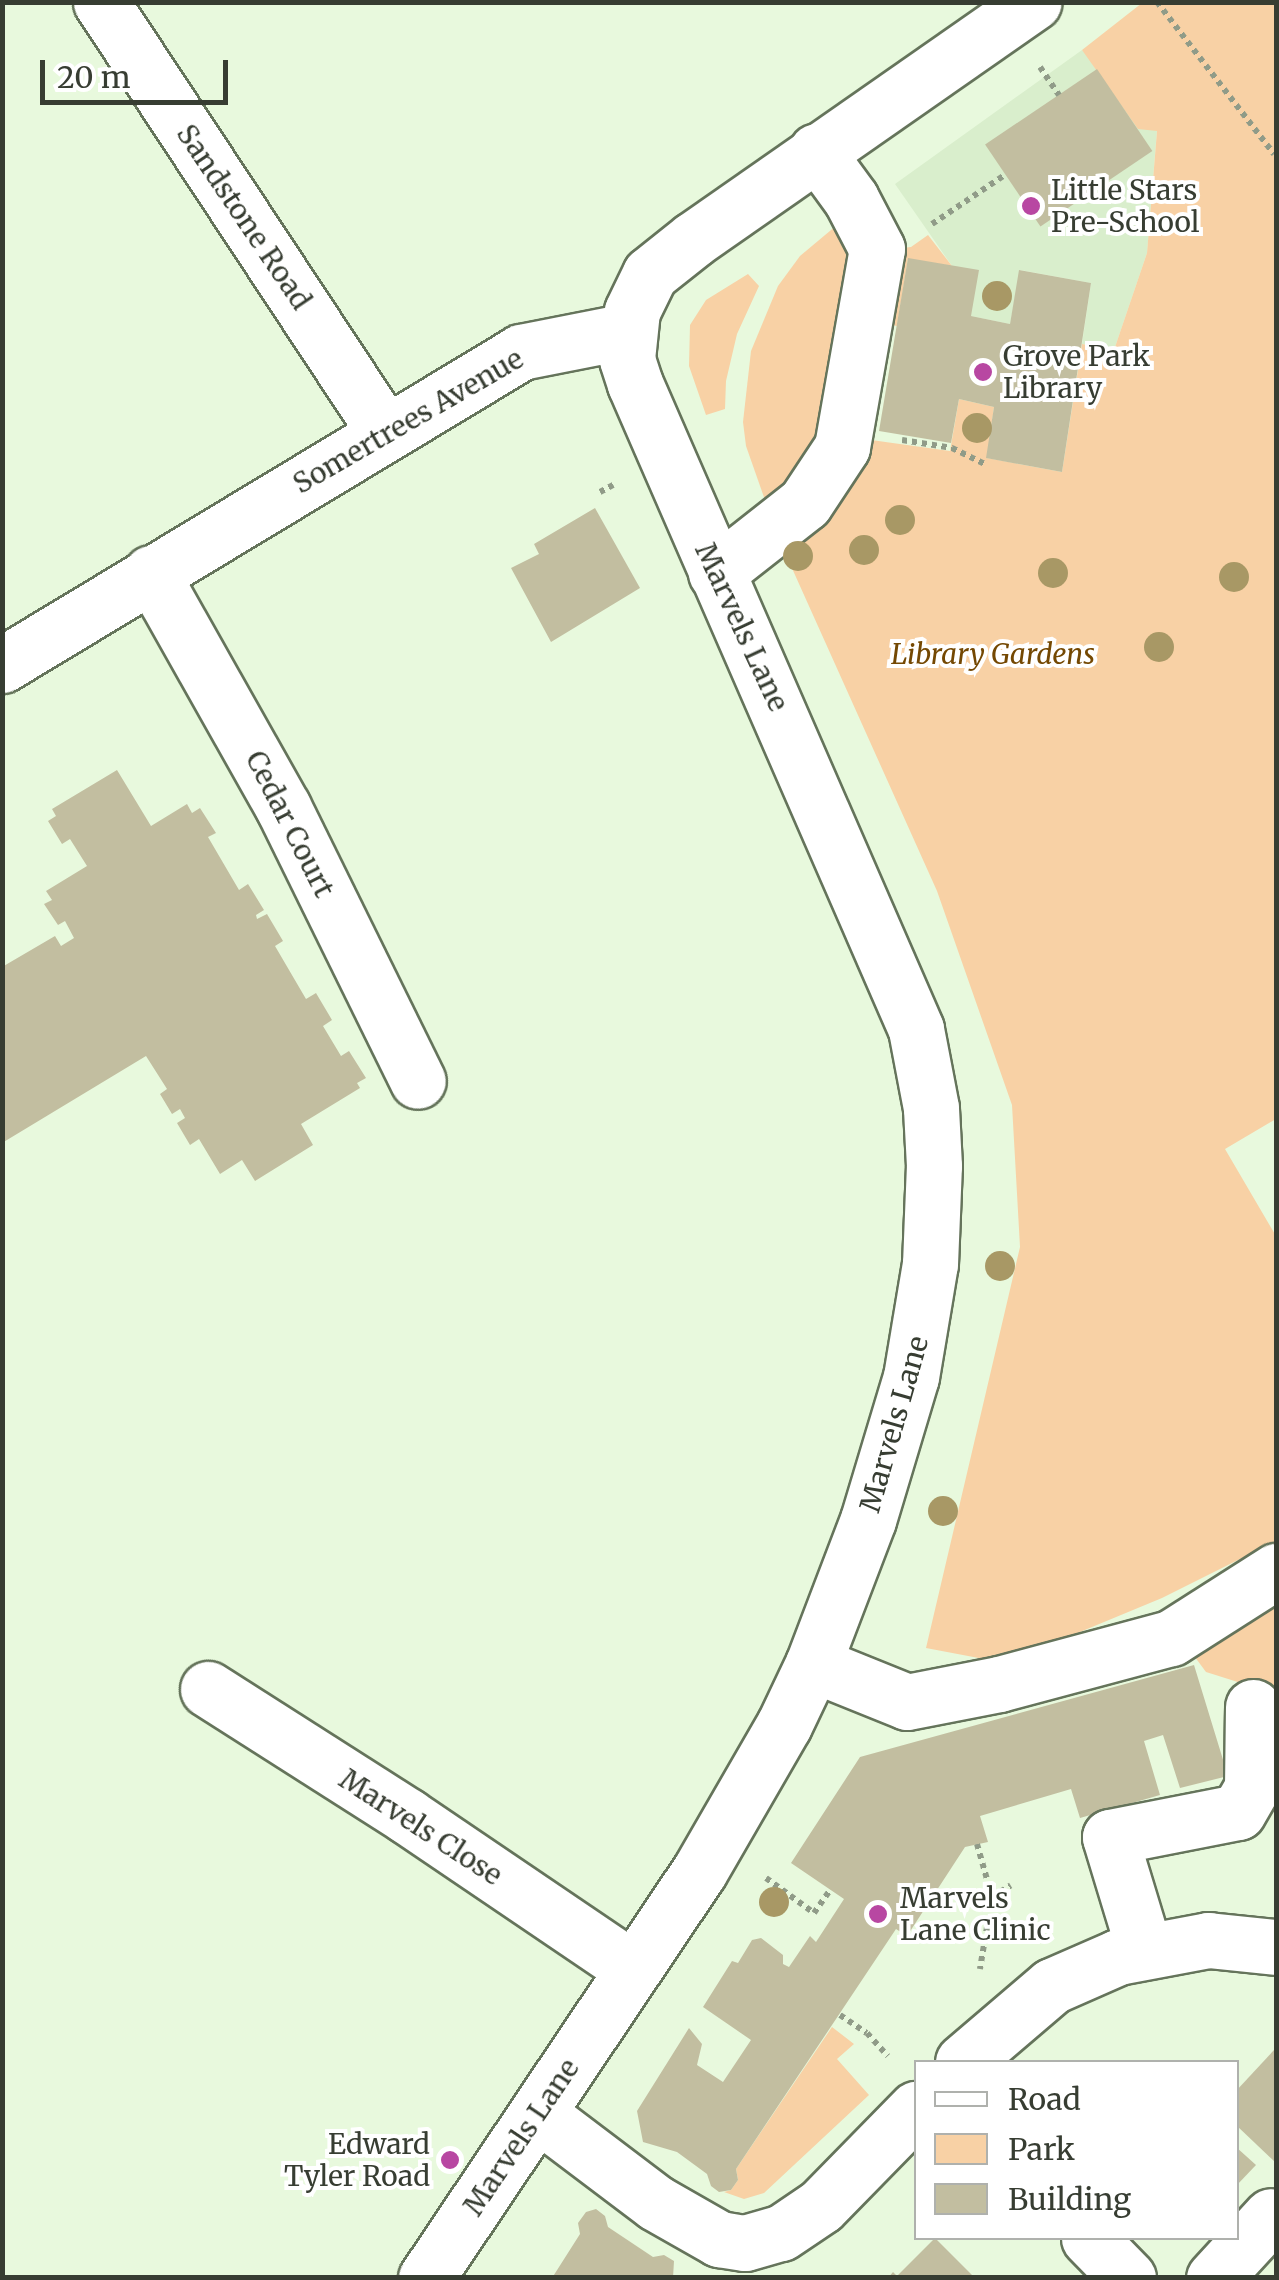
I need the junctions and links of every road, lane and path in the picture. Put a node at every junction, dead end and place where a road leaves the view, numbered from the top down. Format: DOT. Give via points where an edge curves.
graph roads {
  1 [pos="101,2"];
  2 [pos="1034,2"];
  3 [pos="1157,2"];
  4 [pos="1039,67"];
  5 [pos="1059,94"];
  6 [pos="816,151"];
  7 [pos="1274,154"];
  8 [pos="1006,174"];
  9 [pos="877,249"];
  10 [pos="627,331"];
  11 [pos="846,428"];
  12 [pos="386,432"];
  13 [pos="986,464"];
  14 [pos="614,485"];
  15 [pos="600,492"];
  16 [pos="716,572"];
  17 [pos="151,573"];
  18 [pos="2,665"];
  19 [pos="418,1081"];
  20 [pos="1276,1570"];
  21 [pos="813,1664"];
  22 [pos="208,1689"];
  23 [pos="1253,1706"];
  24 [pos="977,1844"];
  25 [pos="765,1877"];
  26 [pos="1010,1885"];
  27 [pos="830,1890"];
  28 [pos="992,1897"];
  29 [pos="1276,1948"];
  30 [pos="1144,1949"];
  31 [pos="633,1969"];
  32 [pos="977,1986"];
  33 [pos="840,2015"];
  34 [pos="891,2059"];
  35 [pos="965,2060"];
  36 [pos="914,2111"];
  37 [pos="538,2113"];
  38 [pos="1271,2216"];
  39 [pos="1091,2240"];
  40 [pos="426,2278"];
  41 [pos="1128,2278"];
  42 [pos="1214,2278"];
  1 -- 12 [label="street, Sandstone Road"];
  2 -- 6 [label="street"];
  3 -- 7 [label="path"];
  4 -- 5 [label="path"];
  6 -- 9 [label="street"];
  6 -- 10 [label="street" via="650,274"];
  8 -- 9 [label="path" via="911,240"];
  9 -- 11 [label="street"];
  10 -- 12 [label="street, Somertrees Avenue" via="521,352"];
  10 -- 16 [label="street, Marvels Lane" via="635,384"];
  11 -- 13 [label="path" via="952,448"];
  11 -- 16 [label="street" via="842,447 805,503"];
  12 -- 17 [label="street, Somertrees Avenue"];
  14 -- 15 [label="path"];
  16 -- 21 [label="street, Marvels Lane" via="899,982 931,1108 930,1264 912,1376 868,1520"];
  17 -- 18 [label="street, Somertrees Avenue"];
  17 -- 19 [label="street, Cedar Court" via="283,807"];
  20 -- 21 [label="street" via="1171,1638 999,1684 908,1702"];
  21 -- 31 [label="street, Marvels Lane" via="751,1787"];
  22 -- 31 [label="street, Marvels Close"];
  23 -- 30 [label="street" via="1252,1788 1238,1812 1110,1837"];
  24 -- 28 [label="path"];
  25 -- 27 [label="path" via="814,1912"];
  26 -- 28 [label="path"];
  28 -- 32 [label="path"];
  29 -- 30 [label="street" via="1208,1940"];
  30 -- 35 [label="street" via="1052,1986"];
  31 -- 37 [label="street, Marvels Lane"];
  33 -- 34 [label="path"];
  36 -- 37 [label="street" via="820,2206 781,2233 745,2243 719,2239 656,2202"];
  37 -- 40 [label="street, Marvels Lane"];
  38 -- 42 [label="street"];
  39 -- 41 [label="street"];
}
